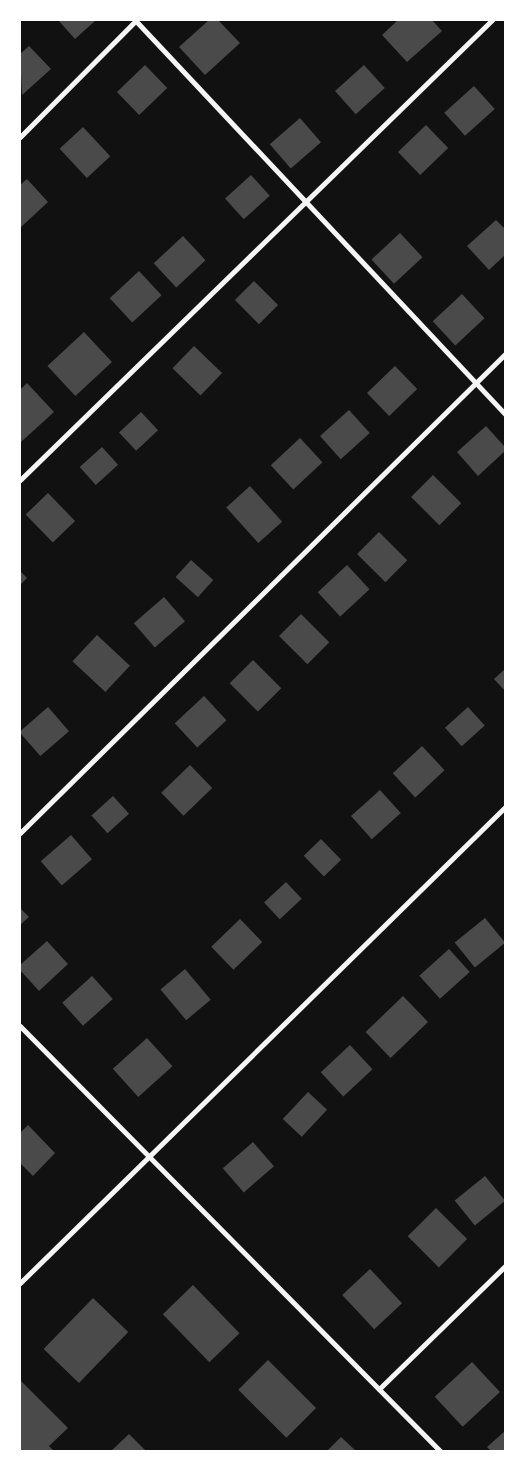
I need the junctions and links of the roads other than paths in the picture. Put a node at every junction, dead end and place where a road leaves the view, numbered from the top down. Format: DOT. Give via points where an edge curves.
graph roads {
  1 [pos="136,20"];
  2 [pos="492,20"];
  3 [pos="20,136"];
  4 [pos="306,205"];
  5 [pos="505,354"];
  6 [pos="476,383"];
  7 [pos="505,414"];
  8 [pos="20,480"];
  9 [pos="505,807"];
  10 [pos="20,833"];
  11 [pos="20,1026"];
  12 [pos="149,1156"];
  13 [pos="505,1266"];
  14 [pos="20,1283"];
  15 [pos="379,1389"];
  16 [pos="440,1451"];
  1 -- 3 [label="street"];
  1 -- 4 [label="street"];
  2 -- 4 [label="street"];
  4 -- 6 [label="street"];
  4 -- 8 [label="street"];
  5 -- 6 [label="street"];
  6 -- 7 [label="street"];
  6 -- 10 [label="street"];
  9 -- 12 [label="street"];
  11 -- 12 [label="street"];
  12 -- 14 [label="street"];
  12 -- 15 [label="street"];
  13 -- 15 [label="street"];
  15 -- 16 [label="street"];
}
